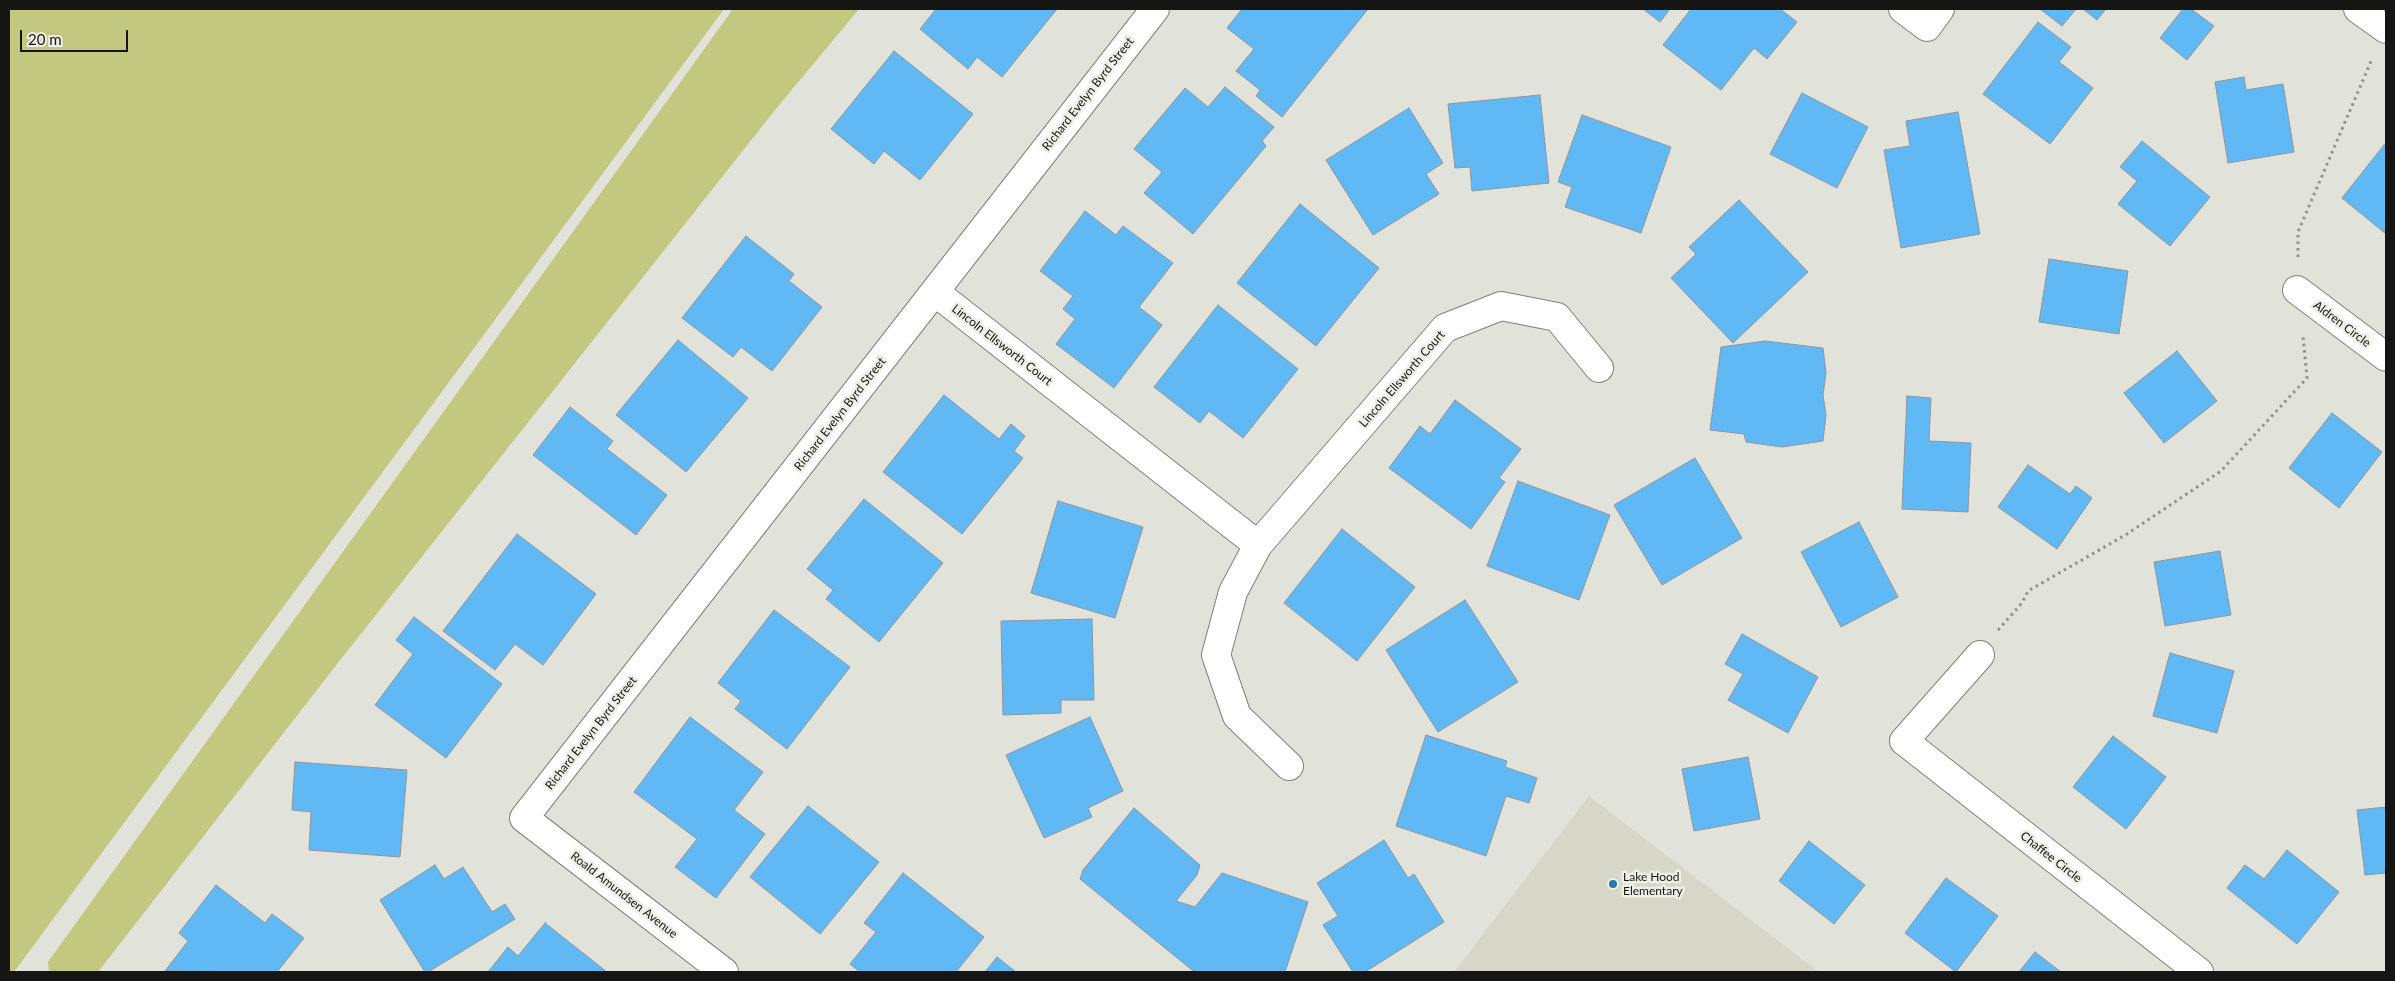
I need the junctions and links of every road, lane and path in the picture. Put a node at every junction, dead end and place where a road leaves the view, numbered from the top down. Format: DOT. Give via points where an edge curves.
graph roads {
  1 [pos="1155,9"];
  2 [pos="1903,9"];
  3 [pos="2358,9"];
  4 [pos="1933,18"];
  5 [pos="2386,29"];
  6 [pos="2297,290"];
  7 [pos="935,292"];
  8 [pos="2386,357"];
  9 [pos="1599,368"];
  10 [pos="1258,545"];
  11 [pos="1997,632"];
  12 [pos="1980,655"];
  13 [pos="1289,766"];
  14 [pos="524,818"];
  15 [pos="724,972"];
  16 [pos="2199,972"];
  1 -- 7 [label="street, Richard Evelyn Byrd Street"];
  2 -- 4 [label="street"];
  3 -- 5 [label="street"];
  5 -- 6 [label="path" via="2298,232"];
  6 -- 8 [label="street, Aldren Circle"];
  6 -- 11 [label="path" via="2307,378 2221,470 2127,534 2028,591"];
  7 -- 10 [label="street, Lincoln Ellsworth Court"];
  7 -- 14 [label="street, Richard Evelyn Byrd Street"];
  9 -- 10 [label="street, Lincoln Ellsworth Court" via="1557,317 1501,306 1445,328"];
  10 -- 13 [label="street, Lincoln Ellsworth Court" via="1234,592 1216,655 1237,716"];
  12 -- 16 [label="street, Chaffee Circle" via="1904,741"];
  14 -- 15 [label="street, Roald Amundsen Avenue"];
}
